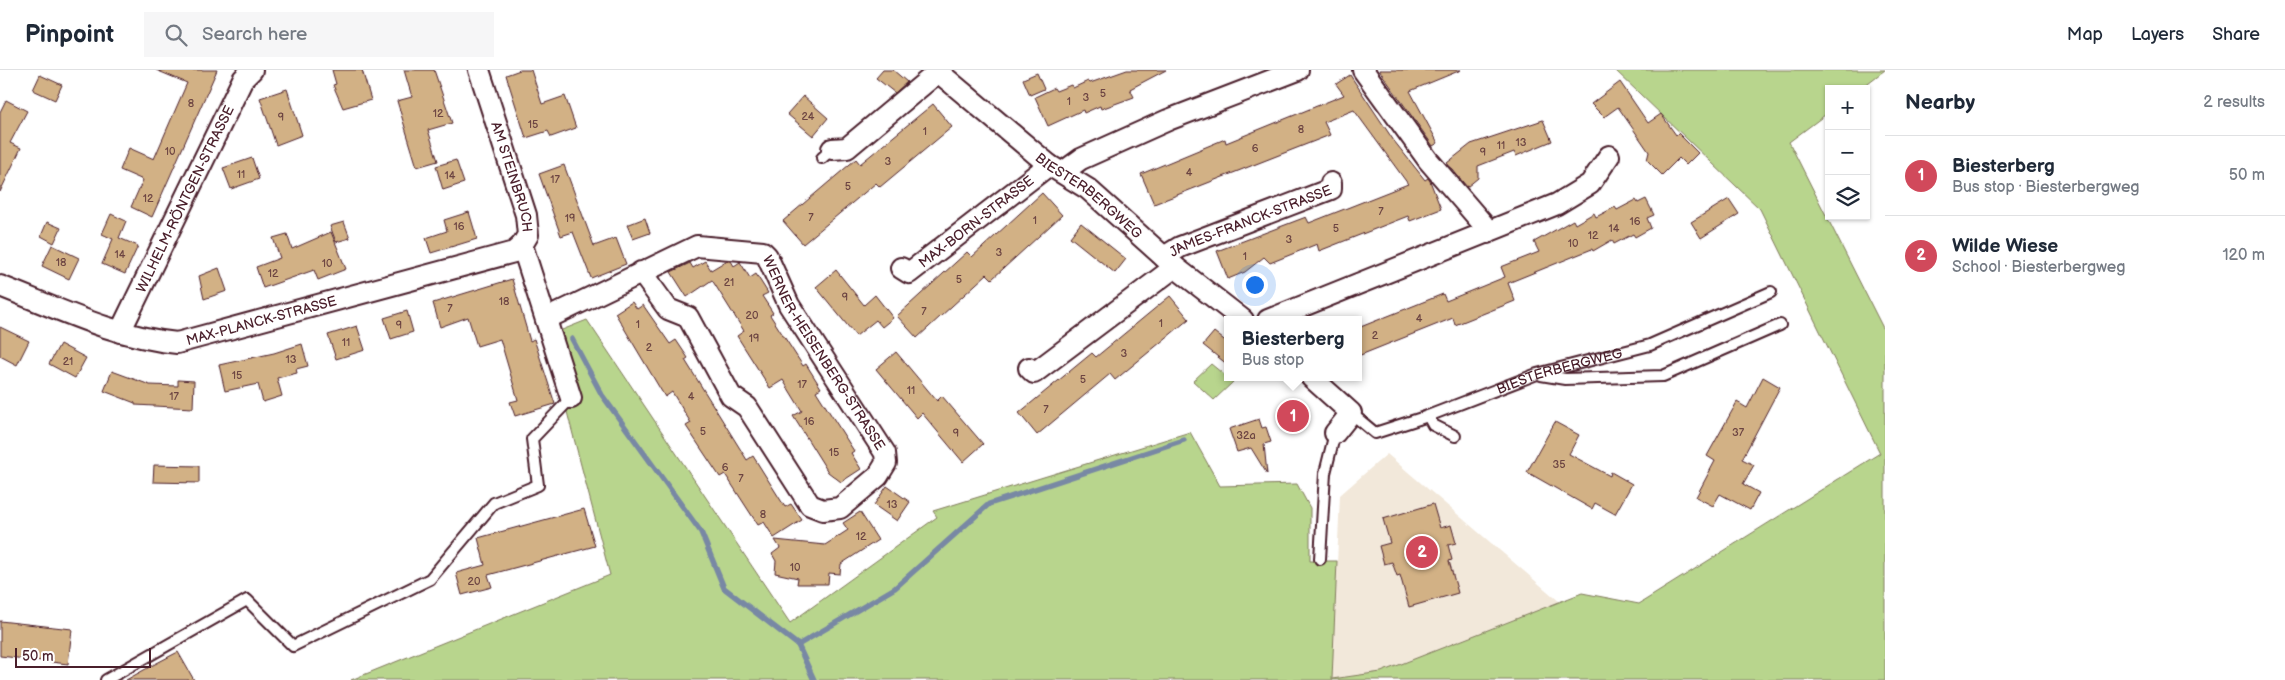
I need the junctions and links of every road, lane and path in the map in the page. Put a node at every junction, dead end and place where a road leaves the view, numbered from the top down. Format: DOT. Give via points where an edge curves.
graph roads {
  1 [pos="252,70"];
  2 [pos="479,70"];
  3 [pos="1298,70"];
  4 [pos="1363,70"];
  5 [pos="937,71"];
  6 [pos="827,154"];
  7 [pos="1609,156"];
  8 [pos="1056,169"];
  9 [pos="1331,183"];
  10 [pos="1487,233"];
  11 [pos="522,245"];
  12 [pos="1169,262"];
  13 [pos="901,268"];
  14 [pos="642,272"];
  15 [pos="0,286"];
  16 [pos="1771,292"];
  17 [pos="1237,316"];
  18 [pos="1278,316"];
  19 [pos="546,319"];
  20 [pos="1780,325"];
  21 [pos="120,332"];
  22 [pos="1029,368"];
  23 [pos="1538,374"];
  24 [pos="1316,381"];
  25 [pos="571,398"];
  26 [pos="1352,413"];
  27 [pos="1428,416"];
  28 [pos="1335,433"];
  29 [pos="1455,436"];
  30 [pos="1320,559"];
  31 [pos="106,680"];
  1 -- 21 [label="street, WILHELM-RÖNTGEN-STRASSE" via="243,78"];
  2 -- 11 [label="street, AM STEINBRUCH" via="526,215 528,236"];
  3 -- 8 [label="street" via="1263,78"];
  4 -- 10 [label="street" via="1417,146"];
  5 -- 6 [label="street" via="847,148"];
  5 -- 8 [label="street, BIESTERBERGWEG"];
  7 -- 10 [label="street" via="1590,184 1575,195"];
  8 -- 12 [label="street, BIESTERBERGWEG" via="1088,189"];
  8 -- 13 [label="street, MAX-BORN-STRASSE" via="908,273"];
  9 -- 12 [label="street, JAMES-FRANCK-STRASSE" via="1331,189 1180,247"];
  10 -- 18 [label="street"];
  11 -- 19 [label="street, AM STEINBRUCH"];
  11 -- 21 [label="street, MAX-PLANCK-STRASSE" via="514,252 176,342 147,340"];
  12 -- 17 [label="street, BIESTERBERGWEG"];
  12 -- 22 [label="street" via="1034,373"];
  14 -- 14 [label="street, WERNER-HEISENBERG-STRASSE" via="697,246 755,251 767,256 789,305 885,453 886,463 878,476 840,508 823,510 810,505 748,407 731,396 688,317 668,309"];
  14 -- 19 [label="street, WERNER-HEISENBERG-STRASSE"];
  15 -- 21 [label="street, MAX-PLANCK-STRASSE"];
  16 -- 23 [label="lane, BIESTERBERGWEG" via="1650,345"];
  19 -- 25 [label="street, AM STEINBRUCH"];
  20 -- 23 [label="lane" via="1662,376 1565,379"];
  23 -- 27 [label="lane, BIESTERBERGWEG"];
  24 -- 26 [label="street, BIESTERBERGWEG"];
  25 -- 31 [label="lane" via="532,439 538,486 494,503 430,579 293,646 247,600"];
  26 -- 27 [label="lane, BIESTERBERGWEG" via="1375,432"];
  26 -- 28 [label="street"];
  27 -- 29 [label="lane" via="1433,425"];
  28 -- 30 [label="lane" via="1325,473"];
}
